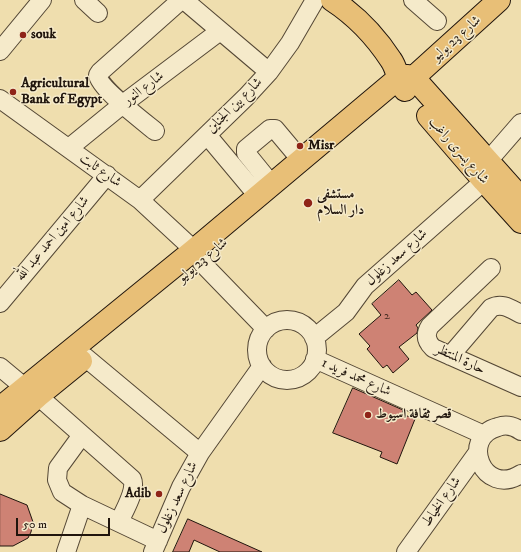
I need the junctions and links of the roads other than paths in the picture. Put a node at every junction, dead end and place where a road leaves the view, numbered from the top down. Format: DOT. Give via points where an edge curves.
graph roads {
  1 [pos="42,0"];
  2 [pos="84,0"];
  3 [pos="182,0"];
  4 [pos="316,0"];
  5 [pos="332,0"];
  6 [pos="413,0"];
  7 [pos="500,0"];
  8 [pos="98,13"];
  9 [pos="437,21"];
  10 [pos="220,31"];
  11 [pos="0,51"];
  12 [pos="269,72"];
  13 [pos="405,81"];
  14 [pos="0,99"];
  15 [pos="123,104"];
  16 [pos="521,123"];
  17 [pos="155,131"];
  18 [pos="207,135"];
  19 [pos="69,148"];
  20 [pos="301,160"];
  21 [pos="486,171"];
  22 [pos="107,175"];
  23 [pos="265,190"];
  24 [pos="521,198"];
  25 [pos="140,200"];
  26 [pos="521,222"];
  27 [pos="198,256"];
  28 [pos="491,268"];
  29 [pos="0,303"];
  30 [pos="521,314"];
  31 [pos="266,329"];
  32 [pos="314,338"];
  33 [pos="450,356"];
  34 [pos="85,357"];
  35 [pos="315,359"];
  36 [pos="262,366"];
  37 [pos="0,368"];
  38 [pos="521,387"];
  39 [pos="31,392"];
  40 [pos="0,408"];
  41 [pos="520,429"];
  42 [pos="0,430"];
  43 [pos="82,435"];
  44 [pos="481,443"];
  45 [pos="200,453"];
  46 [pos="521,474"];
  47 [pos="82,505"];
  48 [pos="119,522"];
  49 [pos="156,546"];
  50 [pos="66,552"];
  51 [pos="406,552"];
  1 -- 11 [label="street"];
  2 -- 8 [label="street"];
  3 -- 10 [label="street"];
  3 -- 15 [label="street" via="98,75 100,82"];
  4 -- 12 [label="street, شارع بين الجناين"];
  5 -- 13 [label="main road, شارع يسرى راغب" via="374,38"];
  6 -- 9 [label="street"];
  7 -- 13 [label="main road, شارع 23 يوليو"];
  10 -- 12 [label="street"];
  10 -- 15 [label="street, شارع النور"];
  12 -- 18 [label="street, شارع بين الجناين"];
  13 -- 20 [label="main road, شارع 23 يوليو"];
  13 -- 21 [label="main road, شارع يسرى راغب"];
  13 -- 27 [label="main road, شارع 23 يوليو"];
  14 -- 19 [label="street, شارع ثابت"];
  15 -- 17 [label="street"];
  15 -- 19 [label="street, شارع النور"];
  16 -- 21 [label="street, شارع سعد زغلول"];
  18 -- 23 [label="street"];
  18 -- 25 [label="street, شارع بين الجناين"];
  19 -- 22 [label="street, شارع ثابت"];
  20 -- 23 [label="main road, شارع 23 يوليو"];
  20 -- 23 [label="street" via="275,130 270,129 246,149"];
  21 -- 24 [label="main road, شارع يسرى راغب"];
  21 -- 26 [label="main road, شارع يسرى راغب"];
  21 -- 32 [label="street, شارع سعد زغلول" via="365,286 346,312"];
  22 -- 25 [label="street, شارع ثابت"];
  22 -- 29 [label="street, شارع امين احمد عبد الله"];
  23 -- 27 [label="main road, شارع 23 يوليو"];
  25 -- 27 [label="street, شارع ثابت"];
  27 -- 31 [label="street, شارع ثابت"];
  27 -- 34 [label="main road, شارع 23 يوليو"];
  27 -- 39 [label="main road, شارع 23 يوليو"];
  28 -- 33 [label="street, حارة المنتظر" via="428,330 426,335 429,345"];
  30 -- 33 [label="street" via="501,305 491,308"];
  31 -- 32 [label="street" via="280,321 296,322 310,331"];
  31 -- 36 [label="street" via="261,335 257,351"];
  32 -- 35 [label="street" via="317,352"];
  33 -- 38 [label="street, حارة المنتظر"];
  34 -- 39 [label="main road, شارع 23 يوليو"];
  34 -- 45 [label="street"];
  35 -- 36 [label="street" via="311,368 296,379 277,378"];
  35 -- 44 [label="street, شارع محمد فريد 1"];
  36 -- 45 [label="street, شارع سعد زغلول"];
  37 -- 39 [label="street"];
  39 -- 40 [label="main road, شارع 23 يوليو"];
  39 -- 42 [label="main road, شارع 23 يوليو"];
  39 -- 43 [label="street"];
  41 -- 44 [label="street" via="503,425 489,430"];
  43 -- 47 [label="street" via="58,468 57,480 62,492"];
  43 -- 48 [label="street" via="130,476 134,483 134,490"];
  44 -- 46 [label="street" via="478,459 486,473 501,480 509,480"];
  44 -- 51 [label="street, شارع الخياط"];
  45 -- 49 [label="street, شارع سعد زغلول" via="181,487"];
  47 -- 48 [label="street"];
  47 -- 50 [label="street"];
  48 -- 49 [label="street"];
}
